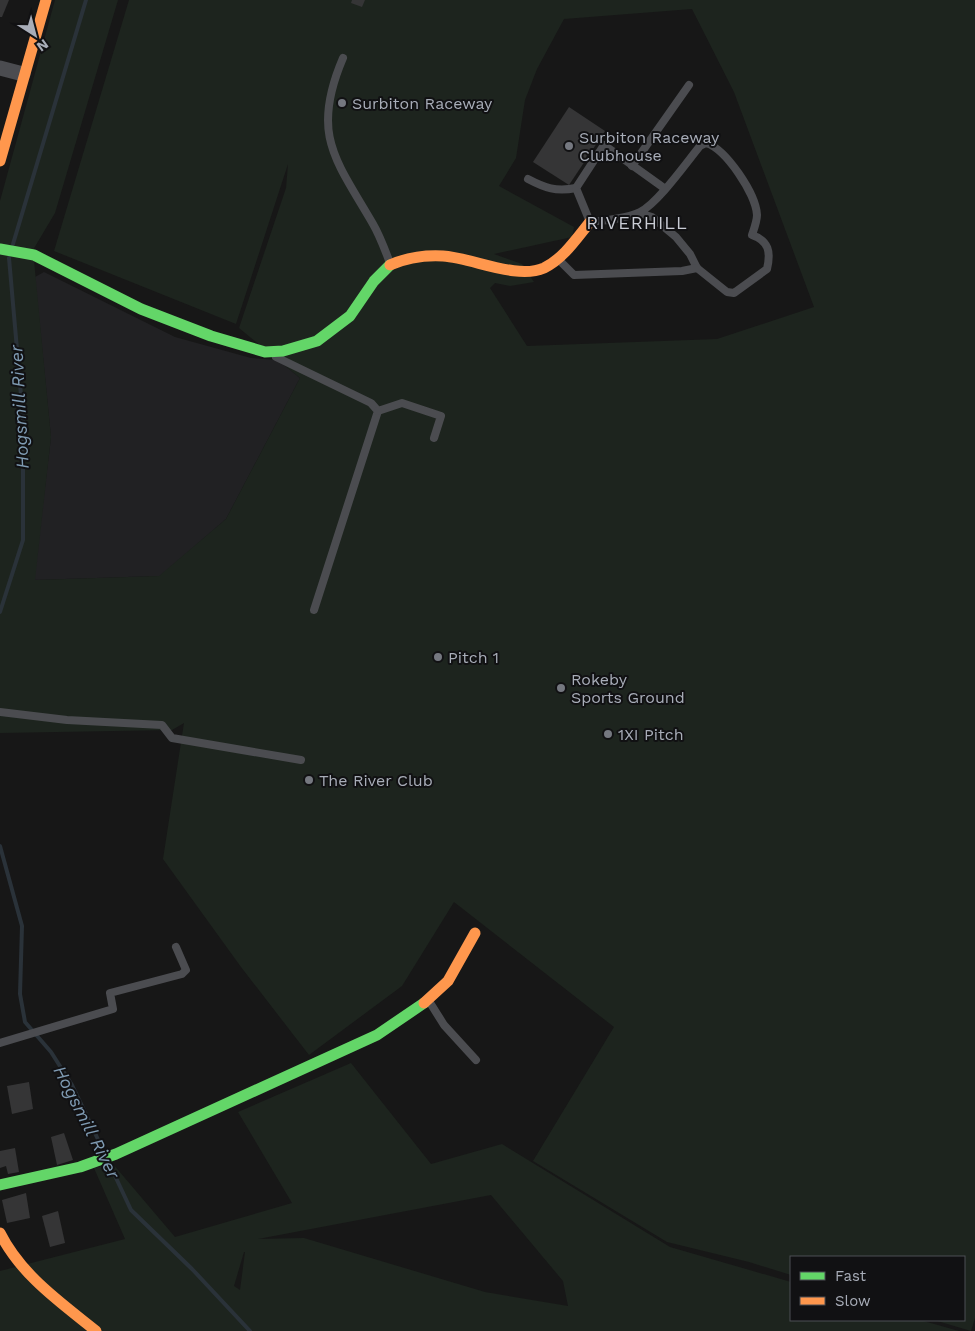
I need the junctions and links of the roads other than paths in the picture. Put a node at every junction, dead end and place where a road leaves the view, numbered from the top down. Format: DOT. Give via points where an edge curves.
graph roads {
  1 [pos="46,0"];
  2 [pos="344,58"];
  3 [pos="0,68"];
  4 [pos="23,74"];
  5 [pos="688,85"];
  6 [pos="0,161"];
  7 [pos="632,166"];
  8 [pos="528,179"];
  9 [pos="576,188"];
  10 [pos="664,188"];
  11 [pos="639,213"];
  12 [pos="590,222"];
  13 [pos="0,249"];
  14 [pos="557,259"];
  15 [pos="391,264"];
  16 [pos="696,268"];
  17 [pos="265,352"];
  18 [pos="378,411"];
  19 [pos="434,438"];
  20 [pos="314,610"];
  21 [pos="0,712"];
  22 [pos="301,760"];
  23 [pos="476,933"];
  24 [pos="176,947"];
  25 [pos="428,1000"];
  26 [pos="0,1043"];
  27 [pos="476,1060"];
  28 [pos="0,1185"];
  29 [pos="0,1233"];
  30 [pos="96,1331"];
  1 -- 4 [label="street"];
  2 -- 15 [label="lane" via="330,92 330,141 342,174 374,226"];
  3 -- 4 [label="street"];
  4 -- 6 [label="street"];
  5 -- 7 [label="lane"];
  7 -- 9 [label="lane" via="604,145"];
  7 -- 10 [label="lane"];
  8 -- 9 [label="lane" via="549,190"];
  9 -- 12 [label="lane"];
  10 -- 11 [label="lane"];
  10 -- 16 [label="lane" via="706,143 721,152 747,186 757,215 752,235 767,244 770,257 767,269 734,293 727,292"];
  11 -- 12 [label="lane"];
  11 -- 16 [label="lane" via="652,217 676,238 690,254"];
  12 -- 14 [label="street"];
  13 -- 17 [label="street" via="34,255 141,309 211,336"];
  14 -- 15 [label="street" via="530,273 444,256 422,256"];
  14 -- 16 [label="lane" via="574,275"];
  15 -- 17 [label="street" via="374,281 350,316 317,341 283,351"];
  17 -- 18 [label="lane" via="371,403"];
  18 -- 19 [label="lane" via="402,403 441,416"];
  18 -- 20 [label="lane"];
  21 -- 22 [label="lane" via="66,720 162,725 172,738"];
  23 -- 25 [label="street" via="448,980"];
  24 -- 26 [label="lane" via="186,970 182,974 110,993 112,1009"];
  25 -- 27 [label="lane" via="444,1025"];
  25 -- 28 [label="street" via="377,1035 116,1154 80,1167"];
  29 -- 30 [label="street" via="9,1252 27,1271"];
}
